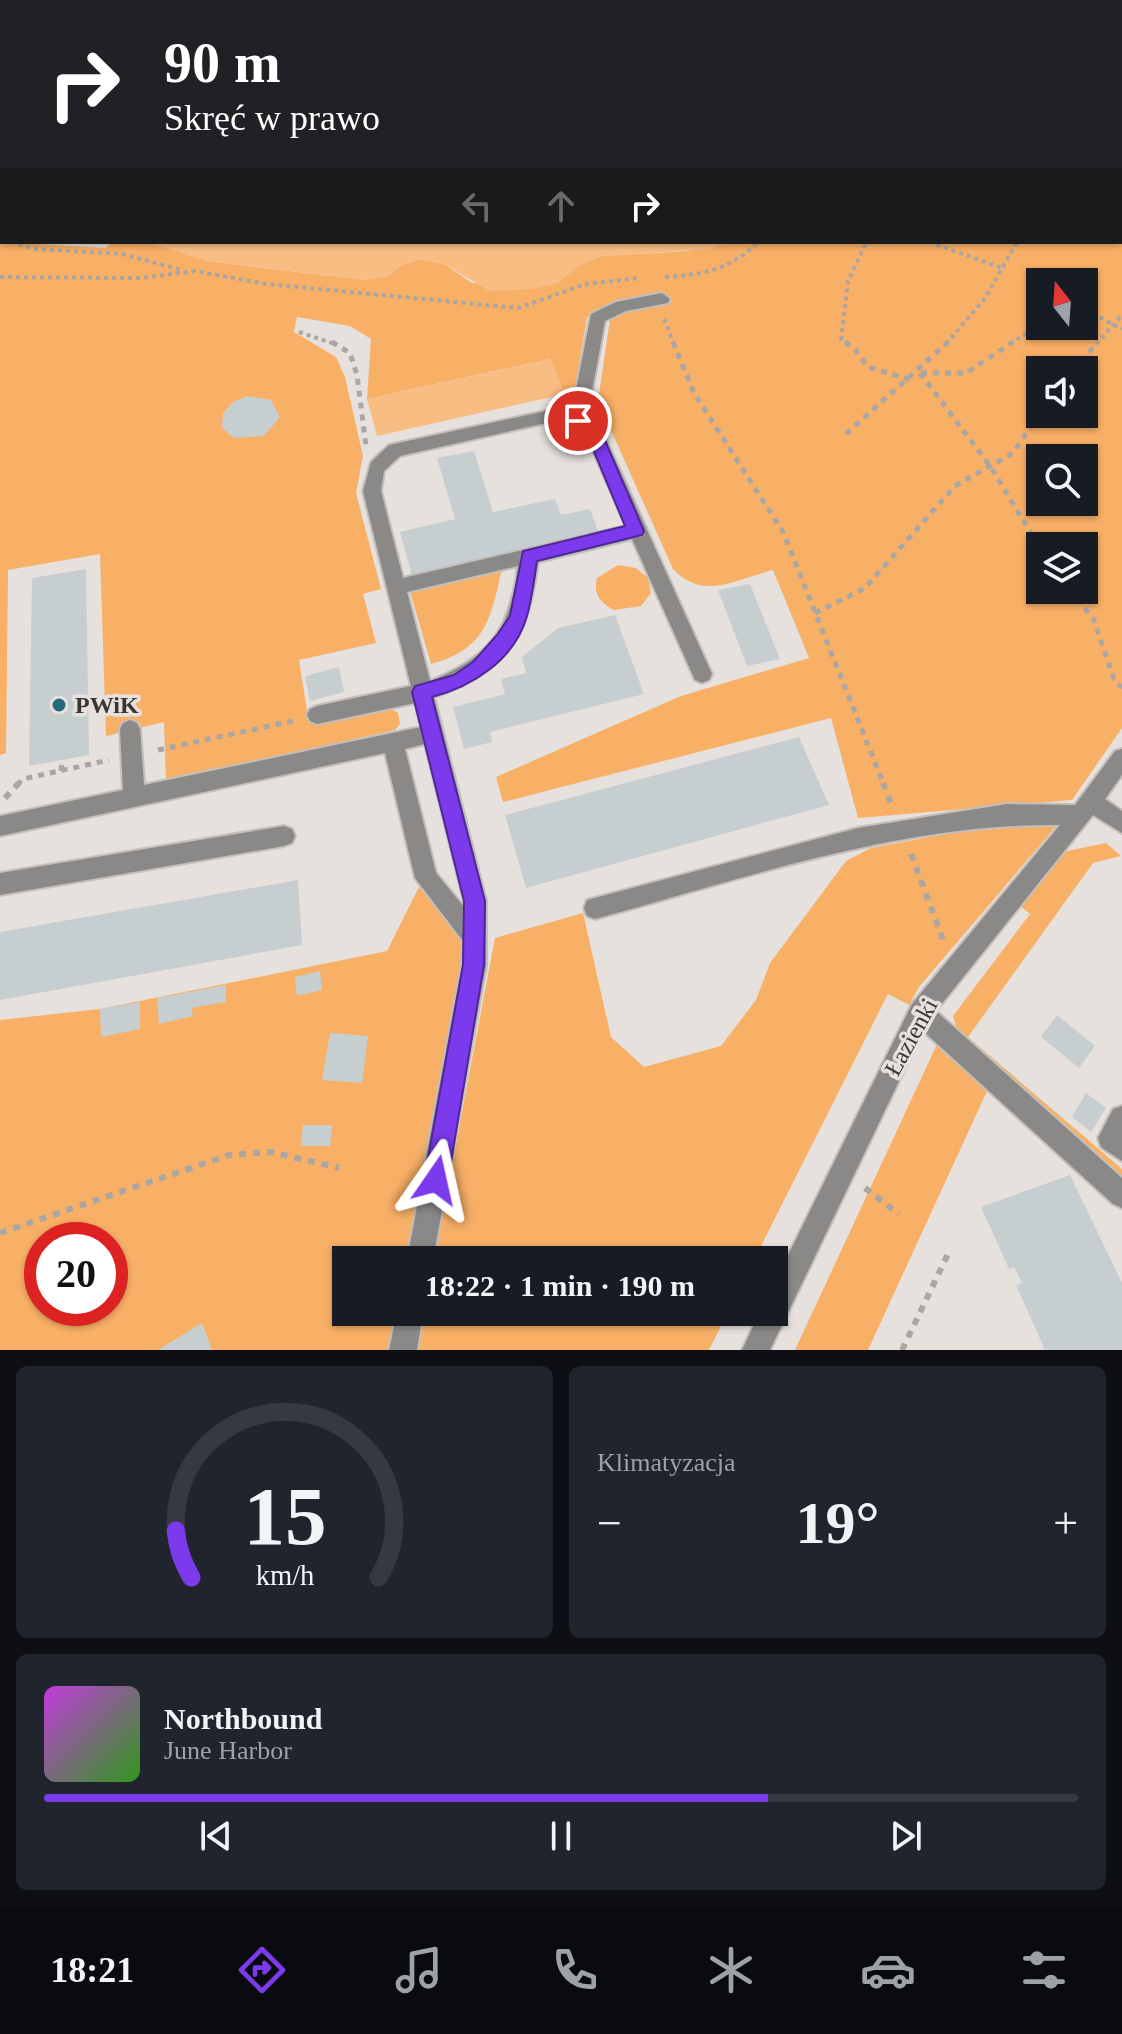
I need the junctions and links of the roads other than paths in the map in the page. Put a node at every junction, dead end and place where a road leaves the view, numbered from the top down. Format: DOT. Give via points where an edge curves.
graph roads {
  1 [pos="662,299"];
  2 [pos="578,421"];
  3 [pos="636,531"];
  4 [pos="529,556"];
  5 [pos="397,587"];
  6 [pos="702,674"];
  7 [pos="421,692"];
  8 [pos="317,715"];
  9 [pos="130,729"];
  10 [pos="430,734"];
  11 [pos="393,742"];
  12 [pos="1122,758"];
  13 [pos="134,797"];
  14 [pos="1086,808"];
  15 [pos="1122,823"];
  16 [pos="0,826"];
  17 [pos="284,836"];
  18 [pos="0,884"];
  19 [pos="595,908"];
  20 [pos="474,937"];
  21 [pos="920,1012"];
  22 [pos="1122,1118"];
  23 [pos="1122,1148"];
  24 [pos="1122,1195"];
  25 [pos="423,1246"];
  26 [pos="407,1326"];
  27 [pos="403,1350"];
  28 [pos="756,1350"];
  1 -- 2 [label="street" via="622,306 597,318"];
  2 -- 3 [label="street" via="594,433"];
  2 -- 5 [label="street" via="546,417 395,450 380,462 372,475 372,491"];
  3 -- 4 [label="street"];
  3 -- 6 [label="street" via="656,564"];
  4 -- 5 [label="street"];
  4 -- 7 [label="street" via="518,618 504,641 459,682"];
  5 -- 7 [label="street"];
  7 -- 8 [label="street"];
  7 -- 10 [label="street"];
  9 -- 13 [label="street"];
  10 -- 11 [label="street"];
  10 -- 20 [label="street" via="475,901"];
  11 -- 13 [label="street"];
  11 -- 20 [label="street" via="426,878"];
  12 -- 14 [label="street, Łazienki"];
  13 -- 16 [label="street"];
  14 -- 15 [label="street"];
  14 -- 19 [label="street" via="1007,814 858,838"];
  14 -- 21 [label="street, Łazienki"];
  17 -- 18 [label="street"];
  20 -- 25 [label="street" via="469,994"];
  21 -- 24 [label="street"];
  21 -- 28 [label="street, Łazienki"];
  22 -- 23 [label="street" via="1110,1138"];
  26 -- 27 [label="street"];
}
